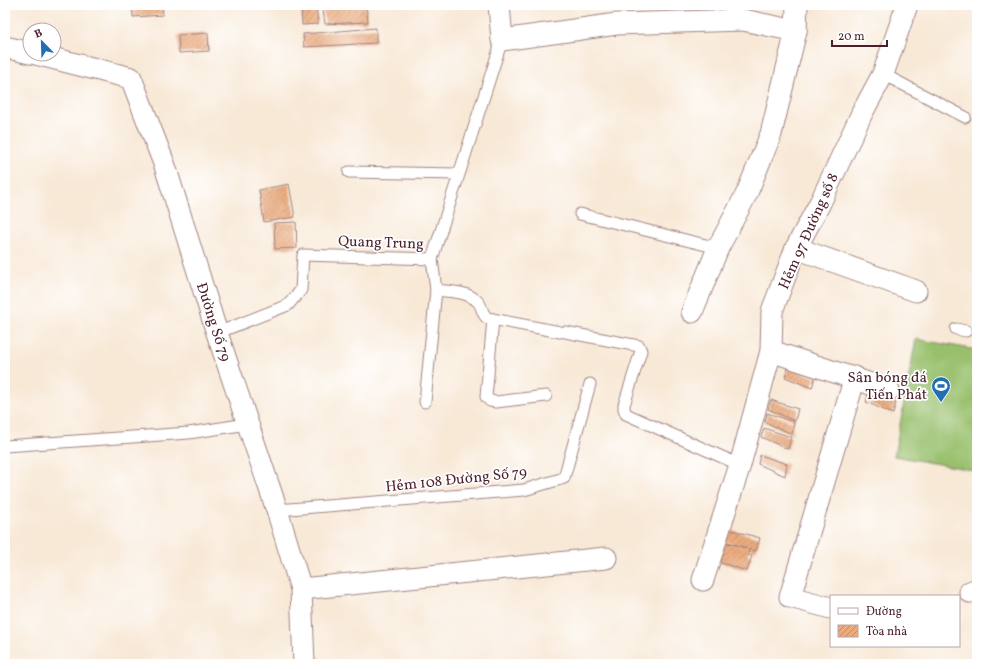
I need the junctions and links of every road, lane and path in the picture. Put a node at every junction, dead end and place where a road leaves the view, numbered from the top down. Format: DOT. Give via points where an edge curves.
graph roads {
  1 [pos="499,5"];
  2 [pos="797,5"];
  3 [pos="904,6"];
  4 [pos="796,31"];
  5 [pos="502,40"];
  6 [pos="5,47"];
  7 [pos="22,51"];
  8 [pos="62,61"];
  9 [pos="883,74"];
  10 [pos="965,117"];
  11 [pos="349,172"];
  12 [pos="458,174"];
  13 [pos="580,214"];
  14 [pos="718,248"];
  15 [pos="796,248"];
  16 [pos="432,259"];
  17 [pos="436,290"];
  18 [pos="916,291"];
  19 [pos="692,312"];
  20 [pos="493,319"];
  21 [pos="217,333"];
  22 [pos="771,351"];
  23 [pos="855,377"];
  24 [pos="590,384"];
  25 [pos="889,390"];
  26 [pos="546,396"];
  27 [pos="425,402"];
  28 [pos="247,424"];
  29 [pos="5,446"];
  30 [pos="740,465"];
  31 [pos="277,510"];
  32 [pos="606,558"];
  33 [pos="703,580"];
  34 [pos="301,590"];
  35 [pos="830,608"];
  36 [pos="304,664"];
  1 -- 5 [label="street"];
  2 -- 4 [label="street"];
  3 -- 9 [label="street"];
  4 -- 5 [label="street" via="743,20 617,24"];
  4 -- 14 [label="street" via="770,134 747,193"];
  5 -- 12 [label="lane, Quang Trung"];
  6 -- 7 [label="street"];
  8 -- 21 [label="street, Đường Số 79" via="131,78 165,166"];
  9 -- 10 [label="lane"];
  9 -- 15 [label="street, Hẻm 97 Đường số 8"];
  11 -- 12 [label="lane"];
  12 -- 16 [label="lane, Quang Trung"];
  13 -- 14 [label="lane"];
  14 -- 19 [label="street"];
  15 -- 18 [label="street"];
  15 -- 22 [label="street, Hẻm 97 Đường số 8" via="772,311"];
  16 -- 17 [label="lane"];
  16 -- 21 [label="lane, Quang Trung" via="303,255 301,290 288,306"];
  17 -- 20 [label="lane" via="468,294 480,304 483,315"];
  17 -- 27 [label="lane"];
  20 -- 26 [label="lane" via="486,397 496,402"];
  20 -- 30 [label="lane" via="638,346 641,351 624,405 626,414"];
  21 -- 28 [label="street, Đường Số 79"];
  22 -- 23 [label="street"];
  22 -- 30 [label="street, Hẻm 97 Đường số 8"];
  23 -- 25 [label="street"];
  23 -- 35 [label="street" via="790,597"];
  24 -- 31 [label="lane, Hẻm 108 Đường Số 79" via="564,478 524,490"];
  28 -- 29 [label="lane" via="189,433"];
  28 -- 31 [label="street, Đường Số 79"];
  30 -- 33 [label="street, Hẻm 97 Đường số 8"];
  31 -- 34 [label="street, Đường Số 79"];
  32 -- 34 [label="street"];
  34 -- 36 [label="street, Đường Số 79"];
}
